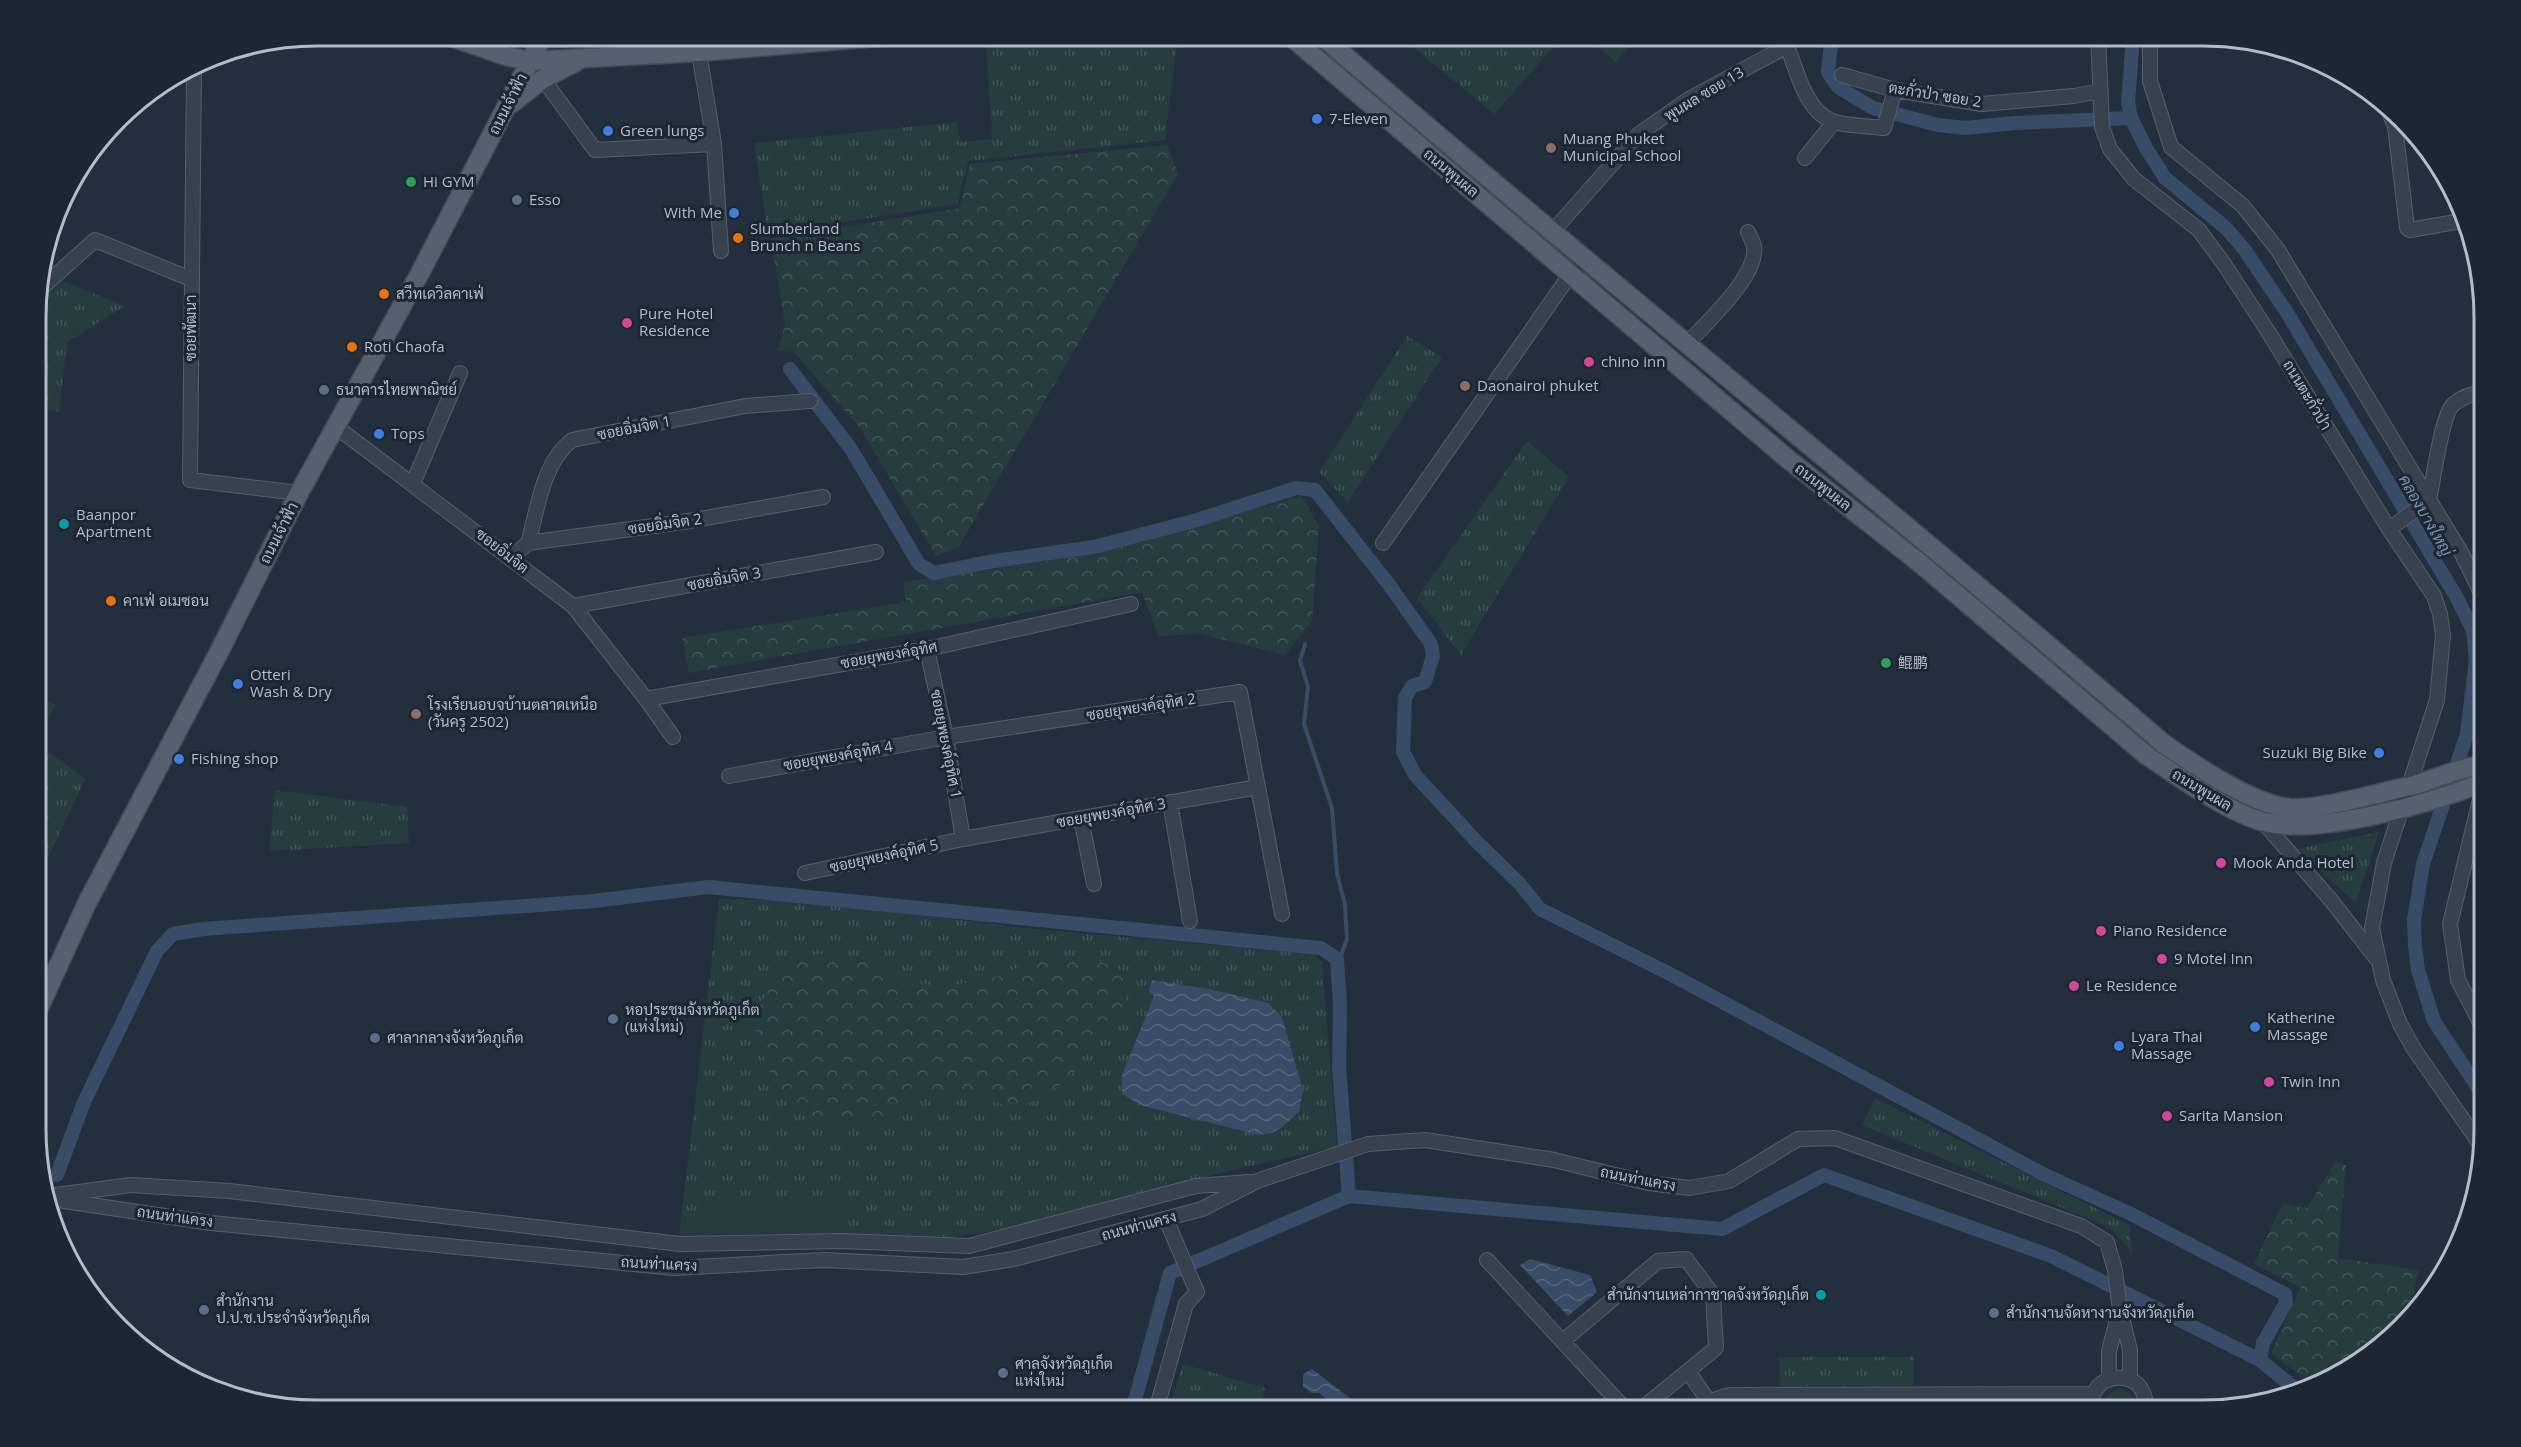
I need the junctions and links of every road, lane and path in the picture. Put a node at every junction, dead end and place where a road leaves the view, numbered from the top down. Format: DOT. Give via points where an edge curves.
graph roads {
  1 [pos="477,46"];
  2 [pos="538,46"];
  3 [pos="771,46"];
  4 [pos="1302,46"];
  5 [pos="1334,46"];
  6 [pos="2097,46"];
  7 [pos="2150,46"];
  8 [pos="699,52"];
  9 [pos="588,57"];
  10 [pos="531,61"];
  11 [pos="1842,75"];
  12 [pos="194,76"];
  13 [pos="543,79"];
  14 [pos="2101,91"];
  15 [pos="1894,96"];
  16 [pos="505,110"];
  17 [pos="1834,122"];
  18 [pos="2395,126"];
  19 [pos="714,144"];
  20 [pos="1804,159"];
  21 [pos="2457,222"];
  22 [pos="1553,231"];
  23 [pos="1748,232"];
  24 [pos="721,250"];
  25 [pos="1586,259"];
  26 [pos="1572,276"];
  27 [pos="191,279"];
  28 [pos="49,281"];
  29 [pos="1687,344"];
  30 [pos="460,373"];
  31 [pos="2474,393"];
  32 [pos="810,401"];
  33 [pos="336,426"];
  34 [pos="413,483"];
  35 [pos="299,494"];
  36 [pos="823,497"];
  37 [pos="2429,500"];
  38 [pos="2389,529"];
  39 [pos="528,543"];
  40 [pos="1383,543"];
  41 [pos="876,552"];
  42 [pos="511,558"];
  43 [pos="2474,579"];
  44 [pos="1131,604"];
  45 [pos="573,606"];
  46 [pos="927,649"];
  47 [pos="646,699"];
  48 [pos="673,737"];
  49 [pos="946,737"];
  50 [pos="729,776"];
  51 [pos="2474,777"];
  52 [pos="2474,780"];
  53 [pos="2409,786"];
  54 [pos="1258,787"];
  55 [pos="1170,802"];
  56 [pos="2403,808"];
  57 [pos="2474,813"];
  58 [pos="1081,818"];
  59 [pos="2262,821"];
  60 [pos="963,839"];
  61 [pos="805,873"];
  62 [pos="1094,884"];
  63 [pos="1282,914"];
  64 [pos="1190,921"];
  65 [pos="2378,959"];
  66 [pos="46,993"];
  67 [pos="2474,1011"];
  68 [pos="2474,1136"];
  69 [pos="1257,1181"];
  70 [pos="55,1196"];
  71 [pos="56,1198"];
  72 [pos="1166,1219"];
  73 [pos="751,1242"];
  74 [pos="1487,1260"];
  75 [pos="751,1264"];
  76 [pos="2120,1310"];
  77 [pos="1563,1341"];
  78 [pos="1688,1371"];
  79 [pos="2109,1378"];
  80 [pos="2130,1379"];
  81 [pos="1980,1394"];
  82 [pos="2093,1394"];
  83 [pos="1779,1395"];
  84 [pos="1881,1395"];
  85 [pos="1159,1400"];
  86 [pos="1616,1400"];
  87 [pos="1652,1400"];
  88 [pos="1708,1400"];
  89 [pos="1717,1400"];
  90 [pos="1779,1400"];
  91 [pos="1881,1400"];
  92 [pos="1980,1400"];
  93 [pos="2093,1400"];
  94 [pos="2146,1400"];
  1 -- 10 [label="main road"];
  2 -- 10 [label="main road, ถนนเจ้าฟ้า"];
  3 -- 8 [label="main road"];
  4 -- 26 [label="main road, ถนนพูนผล"];
  5 -- 22 [label="main road, ถนนพูนผล"];
  6 -- 14 [label="street, ถนนตะกั่วป่า"];
  7 -- 37 [label="street" via="2150,81 2171,147 2243,206 2278,250"];
  8 -- 9 [label="main road"];
  8 -- 19 [label="street"];
  9 -- 10 [label="main road"];
  9 -- 13 [label="main road"];
  10 -- 16 [label="main road, ถนนเจ้าฟ้า"];
  11 -- 15 [label="street, ตะกั่วป่า ซอย 2"];
  12 -- 27 [label="street, ซอยพัฒนา"];
  13 -- 16 [label="main road"];
  13 -- 19 [label="street" via="595,150"];
  14 -- 15 [label="street, ตะกั่วป่า ซอย 2" via="1982,104"];
  14 -- 38 [label="street, ถนนตะกั่วป่า" via="2101,120 2109,149 2134,179 2199,230 2269,333"];
  15 -- 17 [label="street" via="1884,128"];
  16 -- 33 [label="main road, ถนนเจ้าฟ้า"];
  17 -- 20 [label="street"];
  17 -- 22 [label="street, พูนผล ซอย 13" via="1819,114 1787,46 1689,99 1639,134"];
  18 -- 21 [label="street" via="2407,228"];
  19 -- 24 [label="street"];
  22 -- 25 [label="main road, ถนนพูนผล"];
  23 -- 29 [label="street" via="1754,246 1751,264 1733,294"];
  25 -- 26 [label="street"];
  25 -- 29 [label="main road, ถนนพูนผล"];
  26 -- 40 [label="street"];
  26 -- 59 [label="main road, ถนนพูนผล" via="2146,755 2245,815"];
  27 -- 28 [label="street" via="95,240"];
  27 -- 35 [label="street, ซอยพัฒนา" via="190,480"];
  29 -- 53 [label="main road, ถนนพูนผล" via="2190,762 2260,800 2287,808"];
  30 -- 34 [label="street"];
  31 -- 37 [label="street" via="2452,404 2446,417"];
  32 -- 39 [label="street, ซอยอิ่มจิต 1" via="744,406 572,440 551,463"];
  33 -- 34 [label="street, ซอยอิ่มจิต"];
  33 -- 35 [label="main road, ถนนเจ้าฟ้า"];
  34 -- 42 [label="street, ซอยอิ่มจิต"];
  35 -- 66 [label="main road, ถนนเจ้าฟ้า" via="87,903"];
  36 -- 39 [label="street, ซอยอิ่มจิต 2" via="683,522"];
  37 -- 38 [label="street"];
  37 -- 43 [label="street"];
  38 -- 53 [label="street, ถนนตะกั่วป่า" via="2434,596 2443,634 2437,700"];
  39 -- 42 [label="street"];
  41 -- 45 [label="street, ซอยอิ่มจิต 3"];
  42 -- 45 [label="street, ซอยอิ่มจิต"];
  44 -- 46 [label="street, ซอยยุพยงค์อุทิศ"];
  45 -- 47 [label="street, ซอยอิ่มจิต"];
  46 -- 47 [label="street, ซอยยุพยงค์อุทิศ"];
  46 -- 49 [label="street, ซอยยุพยงค์อุทิศ 1"];
  47 -- 48 [label="street, ซอยอิ่มจิต"];
  49 -- 50 [label="street, ซอยยุพยงค์อุทิศ 4"];
  49 -- 54 [label="street, ซอยยุพยงค์อุทิศ 2" via="1240,692"];
  49 -- 60 [label="street, ซอยยุพยงค์อุทิศ 1"];
  51 -- 53 [label="main road, ถนนพูนผล"];
  52 -- 56 [label="main road, ถนนพูนผล"];
  53 -- 56 [label="street, ถนนตะกั่วป่า"];
  54 -- 55 [label="street, ซอยยุพยงค์อุทิศ 3"];
  54 -- 63 [label="street"];
  55 -- 58 [label="street, ซอยยุพยงค์อุทิศ 3"];
  55 -- 64 [label="street"];
  56 -- 59 [label="main road, ถนนพูนผล" via="2303,826"];
  56 -- 65 [label="street, ถนนตะกั่วป่า" via="2375,901 2373,928"];
  57 -- 67 [label="street" via="2450,924 2458,980"];
  58 -- 60 [label="street, ซอยยุพยงค์อุทิศ 3"];
  58 -- 62 [label="street"];
  59 -- 65 [label="street"];
  60 -- 61 [label="street, ซอยยุพยงค์อุทิศ 5"];
  65 -- 68 [label="street" via="2390,1000 2414,1049"];
  69 -- 72 [label="street, ถนนท่าแครง" via="1202,1209"];
  69 -- 73 [label="street, ถนนท่าแครง" via="1196,1186 969,1246"];
  69 -- 76 [label="street, ถนนท่าแครง" via="1368,1144 1425,1140 1554,1160 1648,1183 1690,1188 1728,1181 1798,1139 1835,1138 2081,1226 2107,1242"];
  70 -- 73 [label="street, ถนนท่าแครง" via="131,1185 186,1188 680,1244"];
  71 -- 75 [label="street, ถนนท่าแครง" via="211,1223 675,1268"];
  72 -- 75 [label="street, ถนนท่าแครง" via="1014,1259 963,1267 824,1260"];
  72 -- 85 [label="street" via="1197,1293 1186,1304"];
  73 -- 75 [label="street"];
  74 -- 77 [label="street"];
  76 -- 79 [label="street, ถนนท่าแครง" via="2109,1351"];
  76 -- 80 [label="street, ถนนท่าแครง" via="2130,1350"];
  77 -- 78 [label="street" via="1658,1261 1686,1259 1713,1295 1716,1348"];
  77 -- 86 [label="street"];
  78 -- 87 [label="street"];
  78 -- 88 [label="street"];
  79 -- 80 [label="street"];
  79 -- 82 [label="street"];
  80 -- 94 [label="street" via="2143,1391"];
  81 -- 82 [label="street"];
  81 -- 84 [label="street"];
  81 -- 92 [label="street"];
  82 -- 93 [label="street"];
  83 -- 84 [label="street"];
  83 -- 89 [label="street" via="1730,1395"];
  83 -- 90 [label="street"];
  84 -- 91 [label="street"];
}
